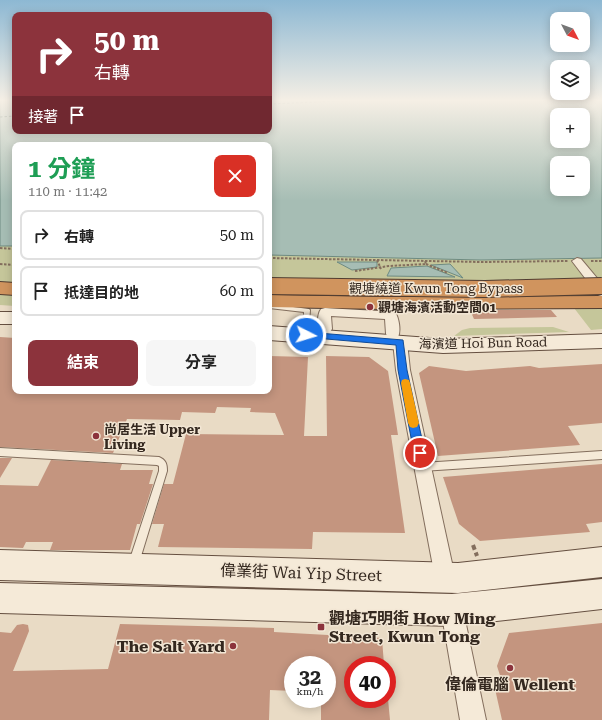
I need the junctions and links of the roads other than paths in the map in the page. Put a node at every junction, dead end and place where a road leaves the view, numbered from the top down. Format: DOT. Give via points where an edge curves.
graph roads {
  1 [pos="577,261"];
  2 [pos="0,275"];
  3 [pos="12,276"];
  4 [pos="272,286"];
  5 [pos="602,286"];
  6 [pos="0,288"];
  7 [pos="12,289"];
  8 [pos="602,292"];
  9 [pos="272,301"];
  10 [pos="602,302"];
  11 [pos="272,306"];
  12 [pos="0,318"];
  13 [pos="12,318"];
  14 [pos="325,329"];
  15 [pos="272,333"];
  16 [pos="306,335"];
  17 [pos="397,338"];
  18 [pos="602,341"];
  19 [pos="0,452"];
  20 [pos="602,455"];
  21 [pos="422,467"];
  22 [pos="602,562"];
  23 [pos="0,565"];
  24 [pos="132,568"];
  25 [pos="445,577"];
  26 [pos="602,594"];
  27 [pos="0,598"];
  28 [pos="452,610"];
  29 [pos="473,720"];
  1 -- 8 [label="street"];
  2 -- 3 [label="highway"];
  4 -- 5 [label="highway, 觀塘繞道 Kwun Tong Bypass, bridge" via="485,289"];
  6 -- 7 [label="highway"];
  9 -- 10 [label="highway, 觀塘繞道 Kwun Tong Bypass"];
  11 -- 16 [label="lane" via="306,310"];
  12 -- 13 [label="main road"];
  14 -- 17 [label="street" via="325,312 391,315"];
  15 -- 16 [label="main road, 海濱道 Hoi Bun Road"];
  16 -- 17 [label="main road, 海濱道 Hoi Bun Road"];
  17 -- 18 [label="main road, 海濱道 Hoi Bun Road" via="443,346"];
  17 -- 21 [label="street"];
  19 -- 24 [label="lane" via="159,461 163,464"];
  20 -- 21 [label="lane"];
  21 -- 25 [label="street"];
  22 -- 25 [label="main road, 偉業街 Wai Yip Street" via="484,576"];
  23 -- 24 [label="main road, 偉業街 Wai Yip Street"];
  24 -- 25 [label="main road, 偉業街 Wai Yip Street"];
  26 -- 28 [label="main road"];
  27 -- 28 [label="main road"];
  28 -- 29 [label="street"];
}
